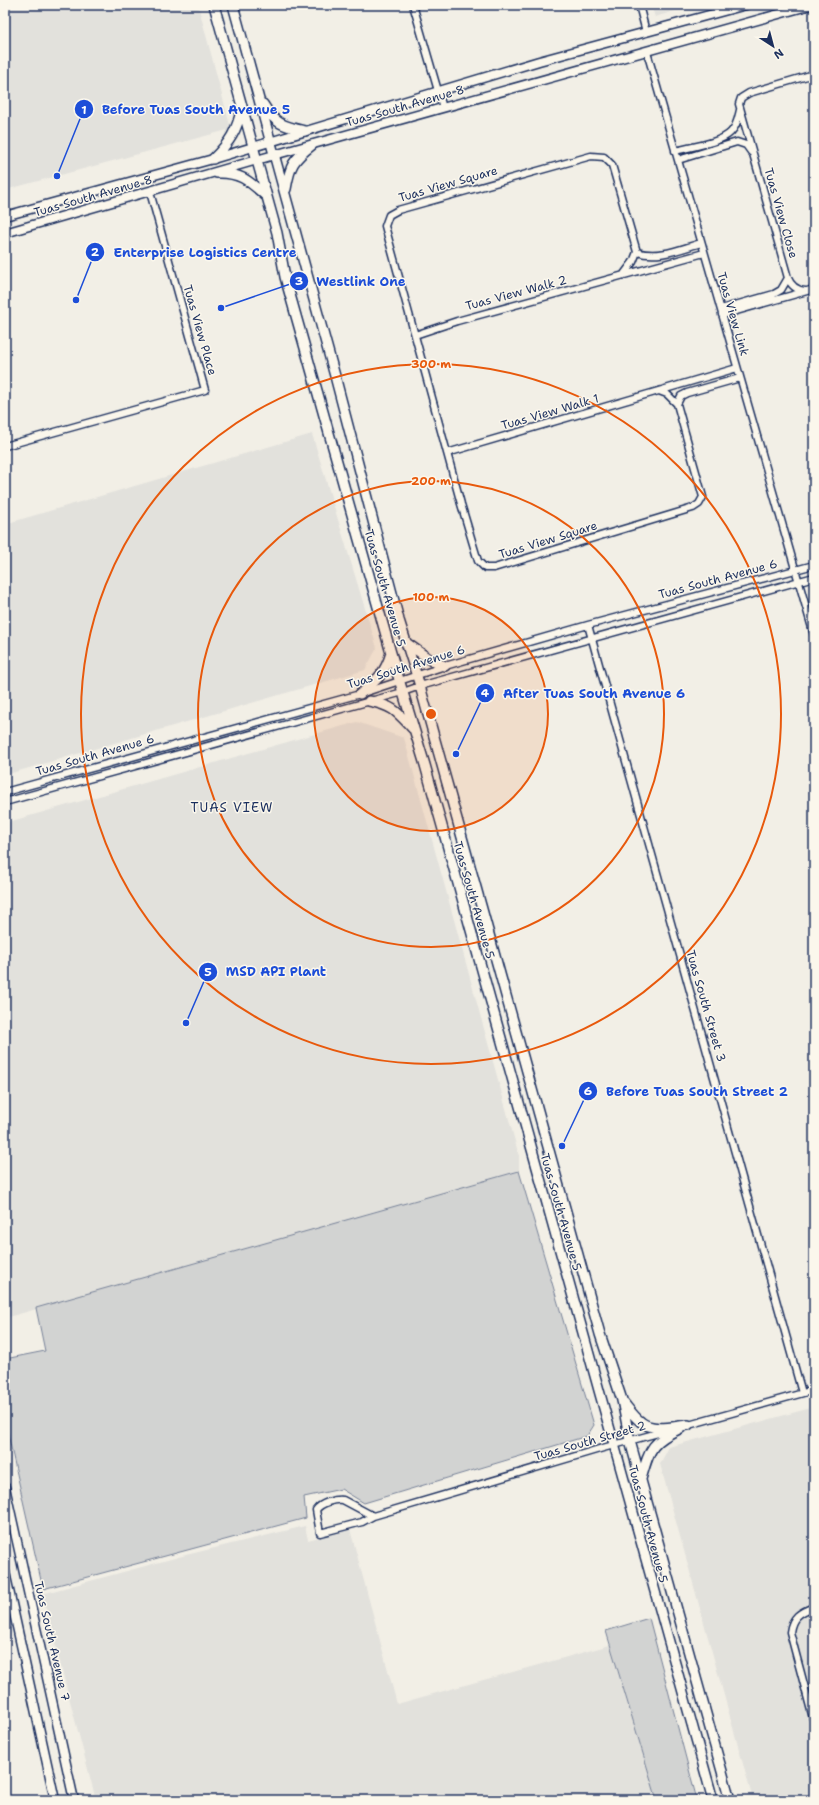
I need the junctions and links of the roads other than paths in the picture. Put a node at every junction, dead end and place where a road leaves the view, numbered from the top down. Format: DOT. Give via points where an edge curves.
graph roads {
  1 [pos="214,5"];
  2 [pos="233,5"];
  3 [pos="413,5"];
  4 [pos="639,5"];
  5 [pos="746,5"];
  6 [pos="811,5"];
  7 [pos="646,32"];
  8 [pos="646,52"];
  9 [pos="814,74"];
  10 [pos="438,92"];
  11 [pos="258,94"];
  12 [pos="243,107"];
  13 [pos="443,108"];
  14 [pos="740,108"];
  15 [pos="305,131"];
  16 [pos="270,141"];
  17 [pos="312,144"];
  18 [pos="253,146"];
  19 [pos="675,151"];
  20 [pos="274,155"];
  21 [pos="753,155"];
  22 [pos="213,159"];
  23 [pos="257,160"];
  24 [pos="678,160"];
  25 [pos="216,173"];
  26 [pos="150,192"];
  27 [pos="285,194"];
  28 [pos="267,197"];
  29 [pos="5,216"];
  30 [pos="5,233"];
  31 [pos="701,243"];
  32 [pos="637,252"];
  33 [pos="704,253"];
  34 [pos="624,274"];
  35 [pos="788,278"];
  36 [pos="814,289"];
  37 [pos="807,291"];
  38 [pos="721,312"];
  39 [pos="415,335"];
  40 [pos="737,368"];
  41 [pos="740,378"];
  42 [pos="659,391"];
  43 [pos="677,404"];
  44 [pos="5,446"];
  45 [pos="447,453"];
  46 [pos="814,565"];
  47 [pos="795,570"];
  48 [pos="814,577"];
  49 [pos="799,582"];
  50 [pos="588,625"];
  51 [pos="814,635"];
  52 [pos="592,638"];
  53 [pos="405,642"];
  54 [pos="391,653"];
  55 [pos="445,666"];
  56 [pos="416,677"];
  57 [pos="400,682"];
  58 [pos="420,686"];
  59 [pos="403,692"];
  60 [pos="360,694"];
  61 [pos="369,701"];
  62 [pos="415,732"];
  63 [pos="5,792"];
  64 [pos="5,802"];
  65 [pos="814,1390"];
  66 [pos="802,1393"];
  67 [pos="622,1400"];
  68 [pos="688,1425"];
  69 [pos="630,1441"];
  70 [pos="614,1444"];
  71 [pos="641,1480"];
  72 [pos="5,1487"];
  73 [pos="374,1516"];
  74 [pos="5,1572"];
  75 [pos="814,1607"];
  76 [pos="814,1722"];
  77 [pos="55,1800"];
  78 [pos="74,1800"];
  79 [pos="713,1800"];
  80 [pos="730,1800"];
  1 -- 12 [label="main road, Tuas South Avenue 5"];
  2 -- 11 [label="main road, Tuas South Avenue 5"];
  3 -- 10 [label="street"];
  4 -- 7 [label="street"];
  5 -- 7 [label="street, Tuas South Avenue 8"];
  6 -- 8 [label="street, Tuas South Avenue 8"];
  7 -- 10 [label="street, Tuas South Avenue 8"];
  8 -- 13 [label="street, Tuas South Avenue 8"];
  8 -- 19 [label="street, Tuas View Link"];
  9 -- 14 [label="street" via="749,93 741,98"];
  10 -- 13 [label="street"];
  10 -- 15 [label="street, Tuas South Avenue 8"];
  11 -- 15 [label="main road" via="279,124"];
  11 -- 16 [label="main road, Tuas South Avenue 5"];
  12 -- 18 [label="main road, Tuas South Avenue 5"];
  12 -- 22 [label="main road" via="232,138"];
  13 -- 17 [label="street, Tuas South Avenue 8"];
  14 -- 19 [label="street" via="736,125 731,133 722,139"];
  14 -- 21 [label="street, Tuas View Close"];
  15 -- 16 [label="street, Tuas South Avenue 8"];
  16 -- 18 [label="street, Tuas South Avenue 8"];
  16 -- 20 [label="main road, Tuas South Avenue 5"];
  17 -- 20 [label="street, Tuas South Avenue 8"];
  17 -- 27 [label="main road" via="290,167"];
  18 -- 22 [label="street, Tuas South Avenue 8"];
  18 -- 23 [label="main road, Tuas South Avenue 5"];
  19 -- 24 [label="street, Tuas View Link"];
  20 -- 23 [label="street, Tuas South Avenue 8"];
  20 -- 27 [label="main road, Tuas South Avenue 5"];
  21 -- 24 [label="street, Tuas View Close" via="746,145 737,142"];
  21 -- 35 [label="street, Tuas View Close"];
  22 -- 29 [label="street, Tuas South Avenue 8"];
  23 -- 25 [label="street, Tuas South Avenue 8"];
  23 -- 28 [label="main road, Tuas South Avenue 5"];
  24 -- 31 [label="street, Tuas View Link"];
  25 -- 26 [label="street, Tuas South Avenue 8"];
  25 -- 28 [label="main road" via="239,175"];
  26 -- 30 [label="street, Tuas South Avenue 8"];
  26 -- 44 [label="street, Tuas View Place" via="205,390"];
  27 -- 53 [label="main road, Tuas South Avenue 5" via="336,376"];
  28 -- 54 [label="main road, Tuas South Avenue 5" via="285,277"];
  31 -- 32 [label="street" via="656,255 646,256"];
  31 -- 33 [label="street, Tuas View Link"];
  32 -- 34 [label="street"];
  32 -- 39 [label="street, Tuas View Square" via="612,165 604,157 591,156 398,210 389,215 385,226"];
  33 -- 34 [label="street, Tuas View Walk 2"];
  33 -- 38 [label="street, Tuas View Link"];
  34 -- 39 [label="street, Tuas View Walk 2"];
  35 -- 37 [label="street" via="795,287"];
  35 -- 38 [label="street" via="781,290 774,294"];
  36 -- 37 [label="street"];
  37 -- 38 [label="street"];
  38 -- 40 [label="street, Tuas View Link"];
  39 -- 45 [label="street, Tuas View Square"];
  40 -- 41 [label="street, Tuas View Link"];
  40 -- 42 [label="street, Tuas View Walk 1"];
  41 -- 43 [label="street" via="687,393 681,396"];
  41 -- 47 [label="street, Tuas View Link"];
  42 -- 43 [label="street" via="667,394"];
  42 -- 45 [label="street, Tuas View Walk 1"];
  43 -- 45 [label="street, Tuas View Square" via="703,497 699,504 693,508 494,568 485,568 478,561"];
  46 -- 47 [label="street, Tuas South Avenue 6"];
  47 -- 49 [label="street, Tuas View Link"];
  47 -- 50 [label="street, Tuas South Avenue 6"];
  48 -- 49 [label="street, Tuas South Avenue 6"];
  49 -- 51 [label="street, Tuas View Link"];
  49 -- 52 [label="street, Tuas South Avenue 6"];
  50 -- 52 [label="street, Tuas South Street 3"];
  50 -- 55 [label="street, Tuas South Avenue 6"];
  52 -- 58 [label="street, Tuas South Avenue 6"];
  52 -- 66 [label="street, Tuas South Street 3"];
  53 -- 55 [label="main road" via="432,661"];
  53 -- 56 [label="main road, Tuas South Avenue 5"];
  54 -- 57 [label="main road, Tuas South Avenue 5"];
  54 -- 60 [label="main road" via="379,679"];
  55 -- 56 [label="street, Tuas South Avenue 6"];
  56 -- 57 [label="street, Tuas South Avenue 6"];
  56 -- 58 [label="main road, Tuas South Avenue 5"];
  57 -- 59 [label="main road, Tuas South Avenue 5"];
  57 -- 60 [label="street, Tuas South Avenue 6"];
  58 -- 59 [label="street, Tuas South Avenue 6"];
  58 -- 67 [label="main road, Tuas South Avenue 5" via="600,1334"];
  59 -- 61 [label="street, Tuas South Avenue 6"];
  59 -- 62 [label="main road, Tuas South Avenue 5"];
  60 -- 63 [label="street, Tuas South Avenue 6"];
  61 -- 62 [label="main road" via="393,708"];
  61 -- 64 [label="street, Tuas South Avenue 6"];
  62 -- 70 [label="main road, Tuas South Avenue 5"];
  65 -- 66 [label="street, Tuas South Street 2"];
  66 -- 68 [label="street, Tuas South Street 2"];
  67 -- 68 [label="main road" via="647,1426"];
  67 -- 69 [label="main road, Tuas South Avenue 5"];
  68 -- 69 [label="street, Tuas South Street 2"];
  68 -- 71 [label="main road" via="663,1437 648,1452"];
  69 -- 70 [label="street, Tuas South Street 2"];
  69 -- 71 [label="main road, Tuas South Avenue 5"];
  70 -- 73 [label="street, Tuas South Street 2"];
  70 -- 79 [label="main road, Tuas South Avenue 5"];
  71 -- 80 [label="main road, Tuas South Avenue 5"];
  72 -- 78 [label="street, Tuas South Avenue 7"];
  73 -- 73 [label="street, Tuas South Street 2" via="362,1522 320,1533 316,1510 320,1505 338,1499"];
  74 -- 77 [label="street"];
  75 -- 76 [label="street" via="800,1613 794,1619 790,1632"];
}
